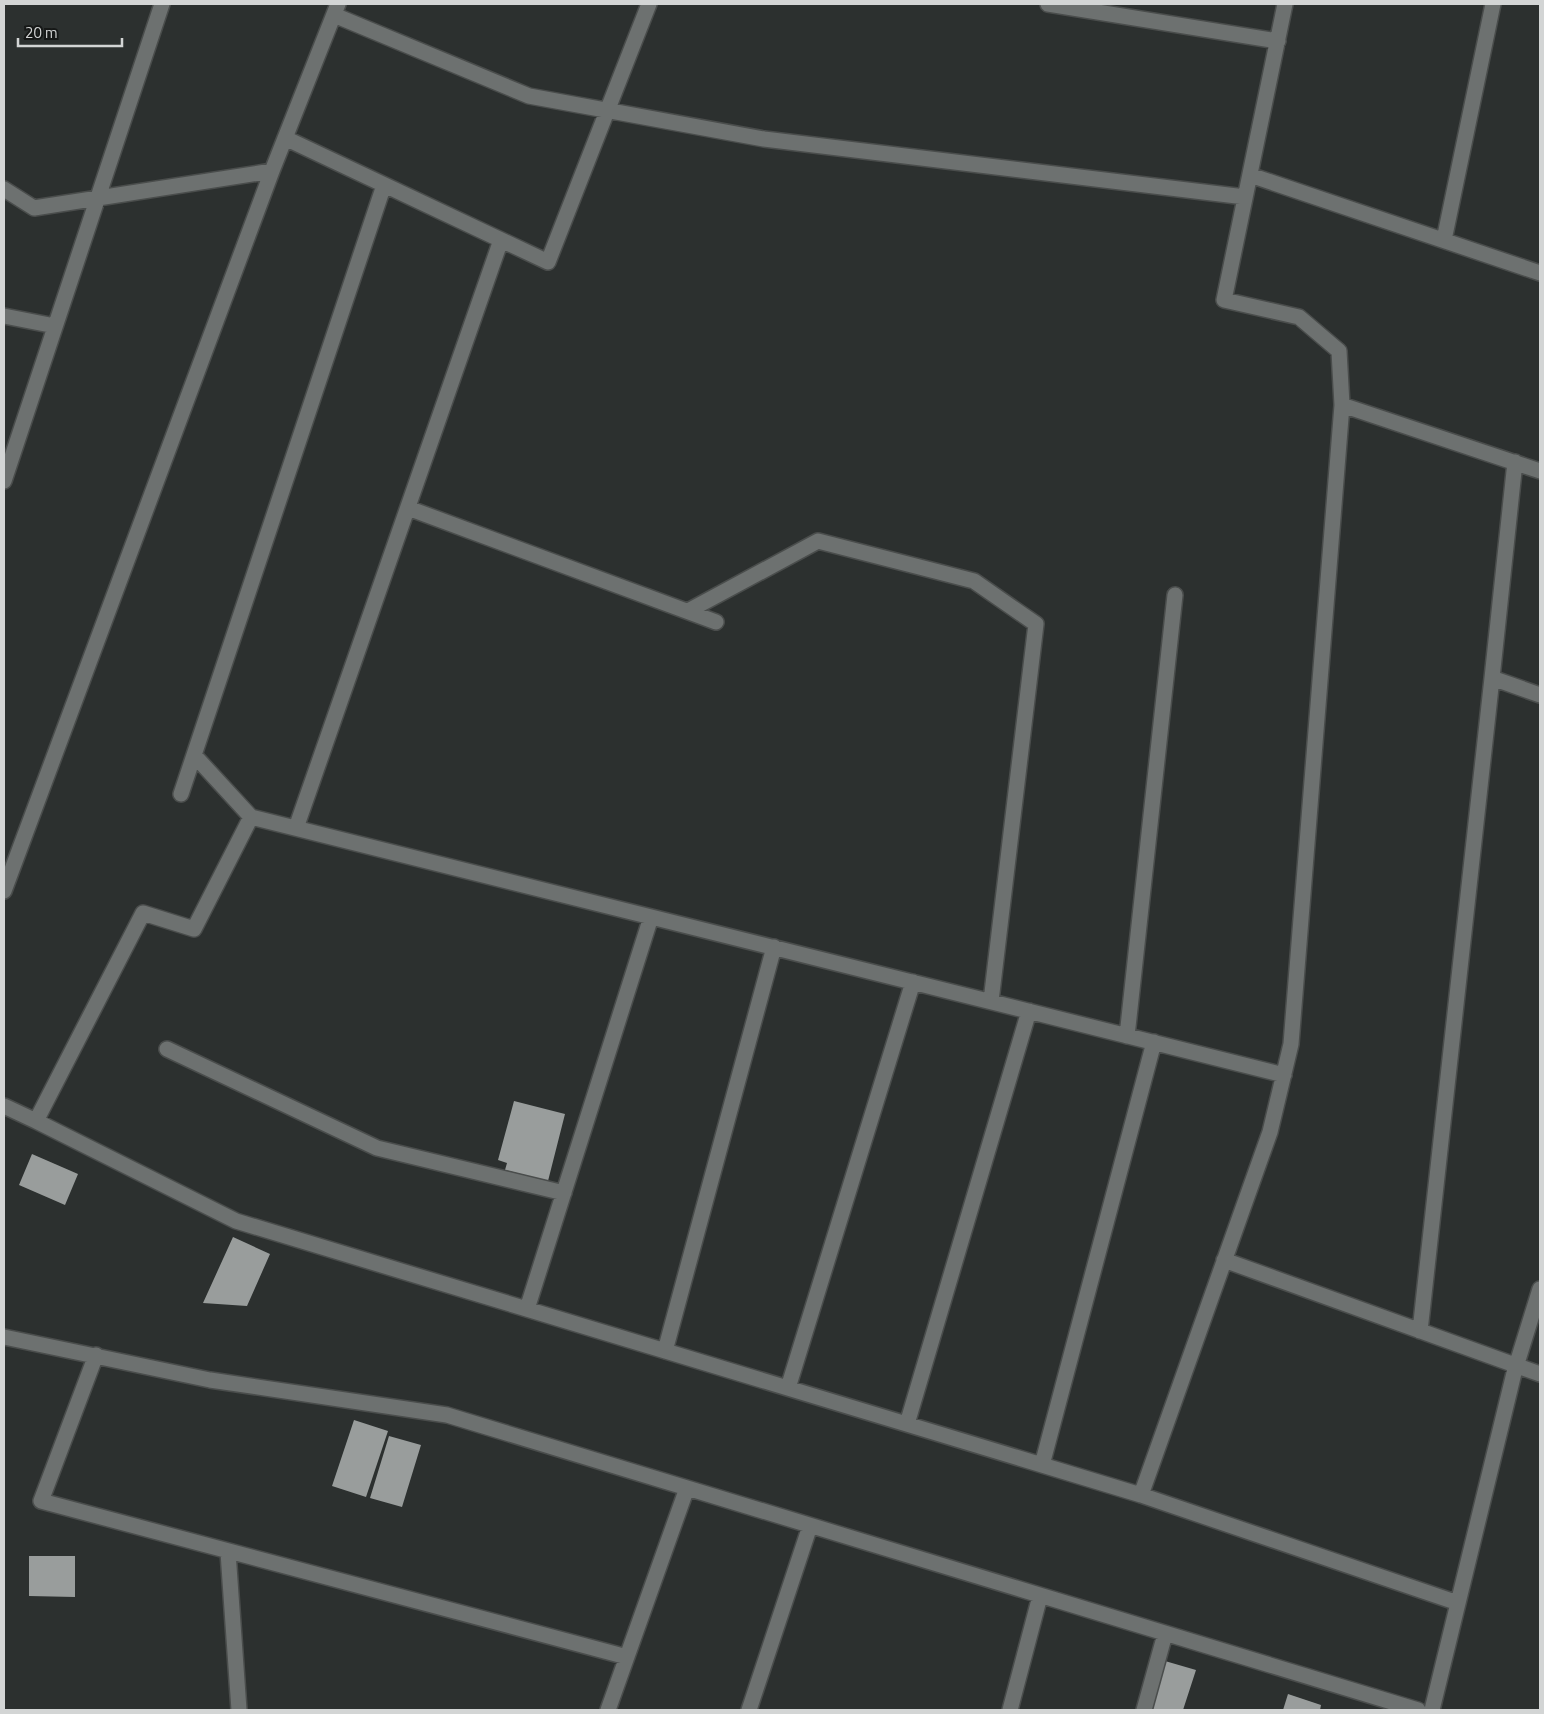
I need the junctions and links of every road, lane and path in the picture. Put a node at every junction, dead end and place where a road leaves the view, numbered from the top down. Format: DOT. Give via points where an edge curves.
graph roads {
  1 [pos="162,4"];
  2 [pos="649,4"];
  3 [pos="1048,4"];
  4 [pos="1286,4"];
  5 [pos="1493,4"];
  6 [pos="336,9"];
  7 [pos="1278,41"];
  8 [pos="607,110"];
  9 [pos="285,138"];
  10 [pos="272,171"];
  11 [pos="1250,175"];
  12 [pos="384,185"];
  13 [pos="4,189"];
  14 [pos="1245,197"];
  15 [pos="98,198"];
  16 [pos="501,240"];
  17 [pos="1444,240"];
  18 [pos="1540,273"];
  19 [pos="4,316"];
  20 [pos="55,326"];
  21 [pos="1342,405"];
  22 [pos="1514,462"];
  23 [pos="1540,471"];
  24 [pos="4,481"];
  25 [pos="408,508"];
  26 [pos="1175,595"];
  27 [pos="688,611"];
  28 [pos="716,622"];
  29 [pos="1492,678"];
  30 [pos="1540,694"];
  31 [pos="194,755"];
  32 [pos="181,794"];
  33 [pos="251,817"];
  34 [pos="296,828"];
  35 [pos="4,891"];
  36 [pos="651,917"];
  37 [pos="774,947"];
  38 [pos="913,982"];
  39 [pos="991,1001"];
  40 [pos="1029,1011"];
  41 [pos="1127,1036"];
  42 [pos="1154,1042"];
  43 [pos="167,1049"];
  44 [pos="1284,1075"];
  45 [pos="4,1106"];
  46 [pos="36,1121"];
  47 [pos="564,1193"];
  48 [pos="1224,1260"];
  49 [pos="1540,1289"];
  50 [pos="527,1309"];
  51 [pos="1420,1331"];
  52 [pos="4,1337"];
  53 [pos="665,1351"];
  54 [pos="96,1355"];
  55 [pos="1517,1365"];
  56 [pos="1540,1374"];
  57 [pos="788,1388"];
  58 [pos="907,1424"];
  59 [pos="1042,1465"];
  60 [pos="687,1488"];
  61 [pos="1141,1495"];
  62 [pos="810,1526"];
  63 [pos="228,1552"];
  64 [pos="1040,1596"];
  65 [pos="1458,1603"];
  66 [pos="1164,1634"];
  67 [pos="627,1657"];
  68 [pos="239,1710"];
  69 [pos="608,1710"];
  70 [pos="749,1710"];
  71 [pos="1010,1710"];
  72 [pos="1144,1710"];
  73 [pos="1418,1710"];
  74 [pos="1432,1710"];
  1 -- 15 [label="street"];
  2 -- 8 [label="street"];
  3 -- 7 [label="street"];
  4 -- 7 [label="street"];
  5 -- 17 [label="street"];
  6 -- 8 [label="street" via="529,96"];
  6 -- 9 [label="street"];
  7 -- 11 [label="street"];
  8 -- 14 [label="street" via="764,139"];
  8 -- 16 [label="street" via="548,262"];
  9 -- 10 [label="street"];
  9 -- 12 [label="street"];
  10 -- 15 [label="street"];
  10 -- 35 [label="street"];
  11 -- 14 [label="street"];
  11 -- 17 [label="street"];
  12 -- 16 [label="street"];
  12 -- 31 [label="street"];
  13 -- 15 [label="street" via="34,208"];
  14 -- 21 [label="street" via="1224,300 1299,317 1339,351"];
  15 -- 20 [label="street"];
  16 -- 25 [label="street"];
  17 -- 18 [label="street"];
  19 -- 20 [label="street"];
  20 -- 24 [label="street"];
  21 -- 22 [label="street"];
  21 -- 44 [label="street" via="1291,1044"];
  22 -- 23 [label="street"];
  22 -- 29 [label="street"];
  25 -- 27 [label="street"];
  25 -- 34 [label="street"];
  26 -- 41 [label="street"];
  27 -- 28 [label="street"];
  27 -- 39 [label="street" via="818,541 974,581 1036,624"];
  29 -- 30 [label="street"];
  29 -- 51 [label="street"];
  31 -- 32 [label="street"];
  31 -- 33 [label="street"];
  33 -- 34 [label="street"];
  33 -- 46 [label="street" via="194,929 143,913"];
  34 -- 36 [label="street"];
  36 -- 37 [label="street"];
  36 -- 47 [label="street"];
  37 -- 38 [label="street"];
  37 -- 53 [label="street"];
  38 -- 39 [label="street"];
  38 -- 57 [label="street"];
  39 -- 40 [label="street"];
  40 -- 41 [label="street"];
  40 -- 58 [label="street"];
  41 -- 42 [label="street"];
  42 -- 44 [label="street"];
  42 -- 59 [label="street"];
  43 -- 47 [label="street" via="377,1148"];
  44 -- 48 [label="street" via="1270,1132"];
  45 -- 46 [label="street"];
  46 -- 50 [label="street" via="236,1222"];
  47 -- 50 [label="street"];
  48 -- 51 [label="street"];
  48 -- 61 [label="street"];
  49 -- 55 [label="street"];
  50 -- 53 [label="street"];
  51 -- 55 [label="street"];
  52 -- 54 [label="street"];
  53 -- 57 [label="street"];
  54 -- 60 [label="street" via="210,1380 447,1415"];
  54 -- 63 [label="street" via="41,1501"];
  55 -- 56 [label="street"];
  55 -- 65 [label="street"];
  57 -- 58 [label="street"];
  58 -- 59 [label="street"];
  59 -- 61 [label="street"];
  60 -- 62 [label="street"];
  60 -- 67 [label="street"];
  61 -- 65 [label="street"];
  62 -- 64 [label="street"];
  62 -- 70 [label="street"];
  63 -- 67 [label="street"];
  63 -- 68 [label="street"];
  64 -- 66 [label="street"];
  64 -- 71 [label="street"];
  65 -- 74 [label="street"];
  66 -- 72 [label="street"];
  66 -- 73 [label="street"];
  67 -- 69 [label="street"];
}
